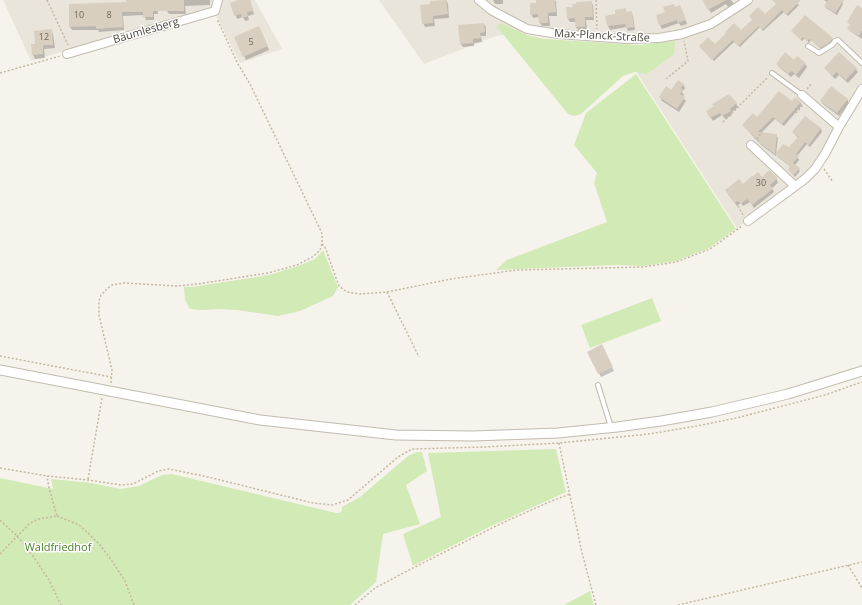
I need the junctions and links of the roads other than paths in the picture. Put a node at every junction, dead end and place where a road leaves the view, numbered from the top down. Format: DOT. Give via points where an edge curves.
graph roads {
  1 [pos="218,0"];
  2 [pos="479,0"];
  3 [pos="748,0"];
  4 [pos="808,46"];
  5 [pos="70,54"];
  6 [pos="862,63"];
  7 [pos="772,73"];
  8 [pos="862,89"];
  9 [pos="802,96"];
  10 [pos="839,127"];
  11 [pos="751,144"];
  12 [pos="795,186"];
  13 [pos="748,221"];
  14 [pos="0,370"];
  15 [pos="862,371"];
  16 [pos="598,385"];
  17 [pos="611,428"];
  1 -- 5 [label="street, Bäumlesberg" via="215,11"];
  2 -- 3 [label="street, Max-Planck-Straße" via="491,10 527,29 627,39 682,34 711,24"];
  4 -- 6 [label="lane" via="819,53 838,40"];
  7 -- 9 [label="lane"];
  8 -- 10 [label="street"];
  9 -- 10 [label="street"];
  10 -- 12 [label="street" via="815,169"];
  11 -- 12 [label="street"];
  12 -- 13 [label="street"];
  14 -- 17 [label="street" via="260,420 396,435 473,436"];
  15 -- 17 [label="street" via="788,394 720,410"];
  16 -- 17 [label="lane"];
}
